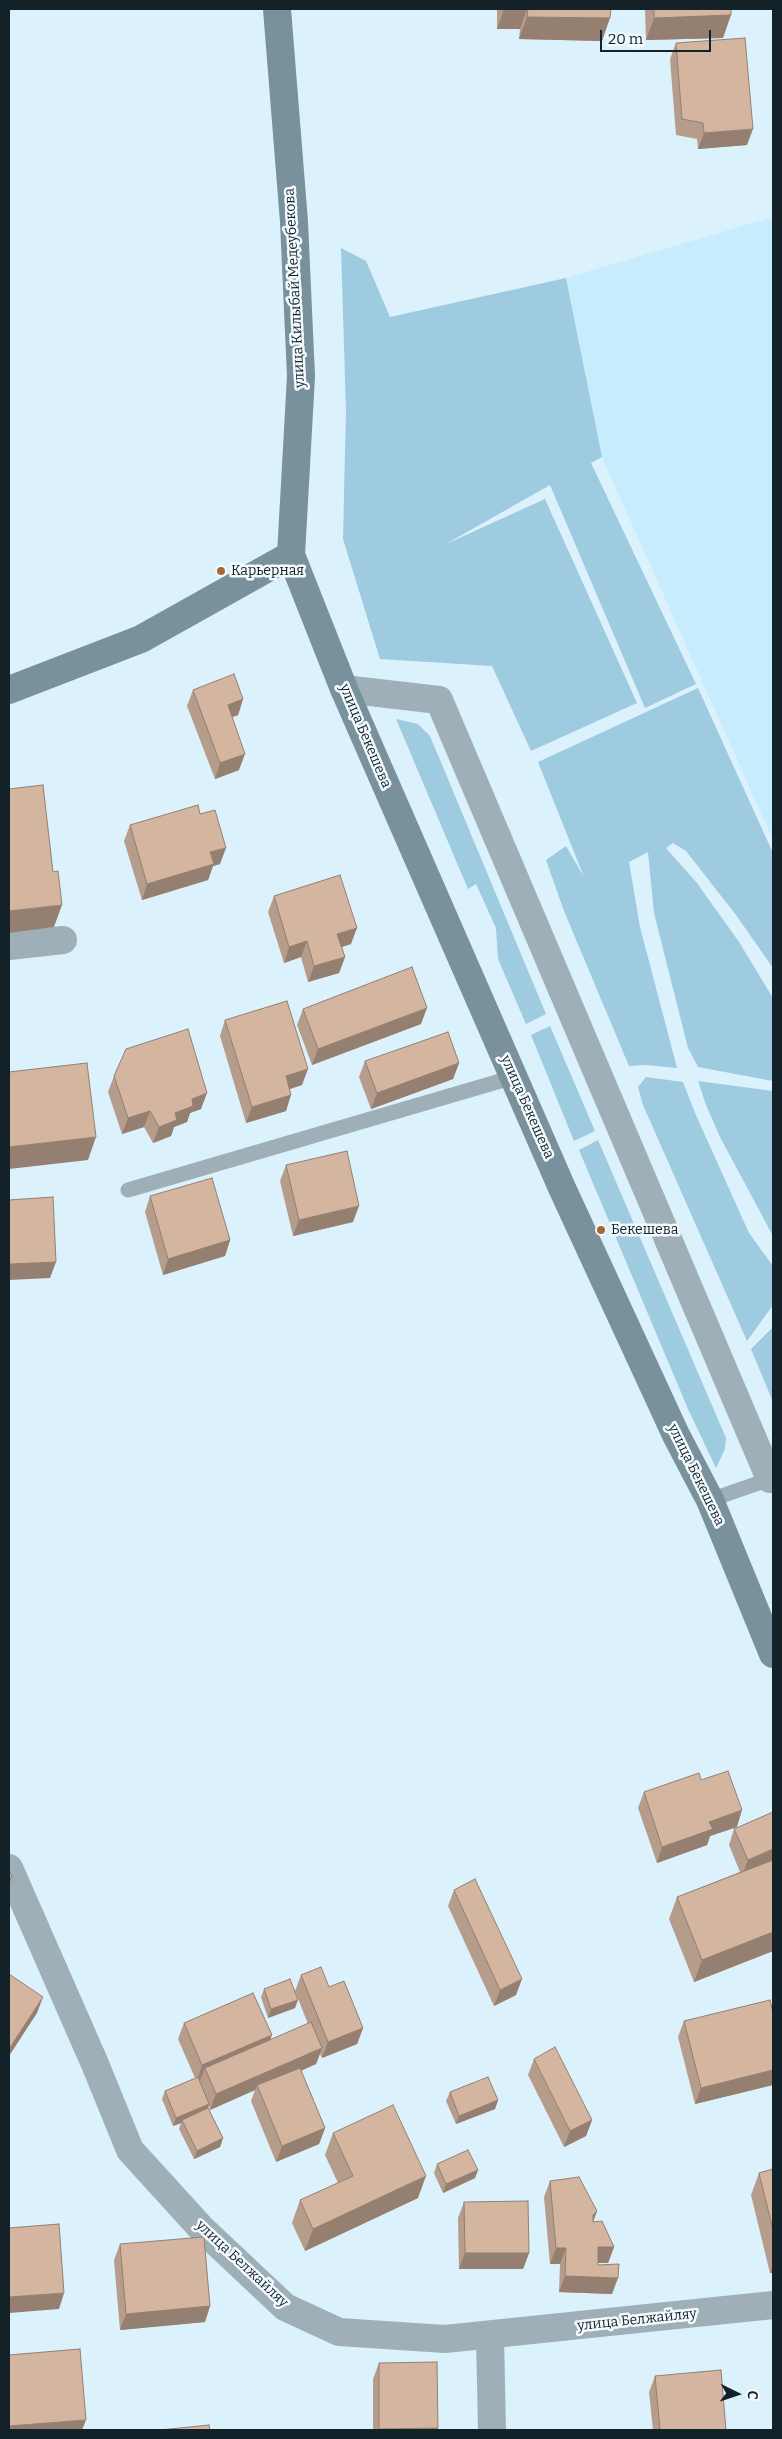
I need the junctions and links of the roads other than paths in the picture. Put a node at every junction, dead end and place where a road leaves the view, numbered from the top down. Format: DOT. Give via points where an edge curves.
graph roads {
  1 [pos="277,9"];
  2 [pos="291,554"];
  3 [pos="344,689"];
  4 [pos="9,690"];
  5 [pos="63,940"];
  6 [pos="9,946"];
  7 [pos="514,1077"];
  8 [pos="128,1190"];
  9 [pos="772,1478"];
  10 [pos="710,1500"];
  11 [pos="773,1654"];
  12 [pos="9,1868"];
  13 [pos="773,2305"];
  14 [pos="490,2336"];
  15 [pos="492,2430"];
  1 -- 2 [label="main road, улица Килыбай Медеубекова" via="294,222 301,376"];
  2 -- 3 [label="main road, улица Бекешева"];
  2 -- 4 [label="main road" via="141,639"];
  3 -- 7 [label="main road, улица Бекешева"];
  3 -- 9 [label="street" via="439,700"];
  5 -- 6 [label="street"];
  7 -- 8 [label="lane"];
  7 -- 10 [label="main road, улица Бекешева" via="676,1435"];
  9 -- 10 [label="lane"];
  10 -- 11 [label="main road, улица Бекешева"];
  12 -- 14 [label="street, улица Белжайляу" via="130,2150 201,2228 285,2307 339,2332 445,2339"];
  13 -- 14 [label="street, улица Белжайляу"];
  14 -- 15 [label="street"];
}
